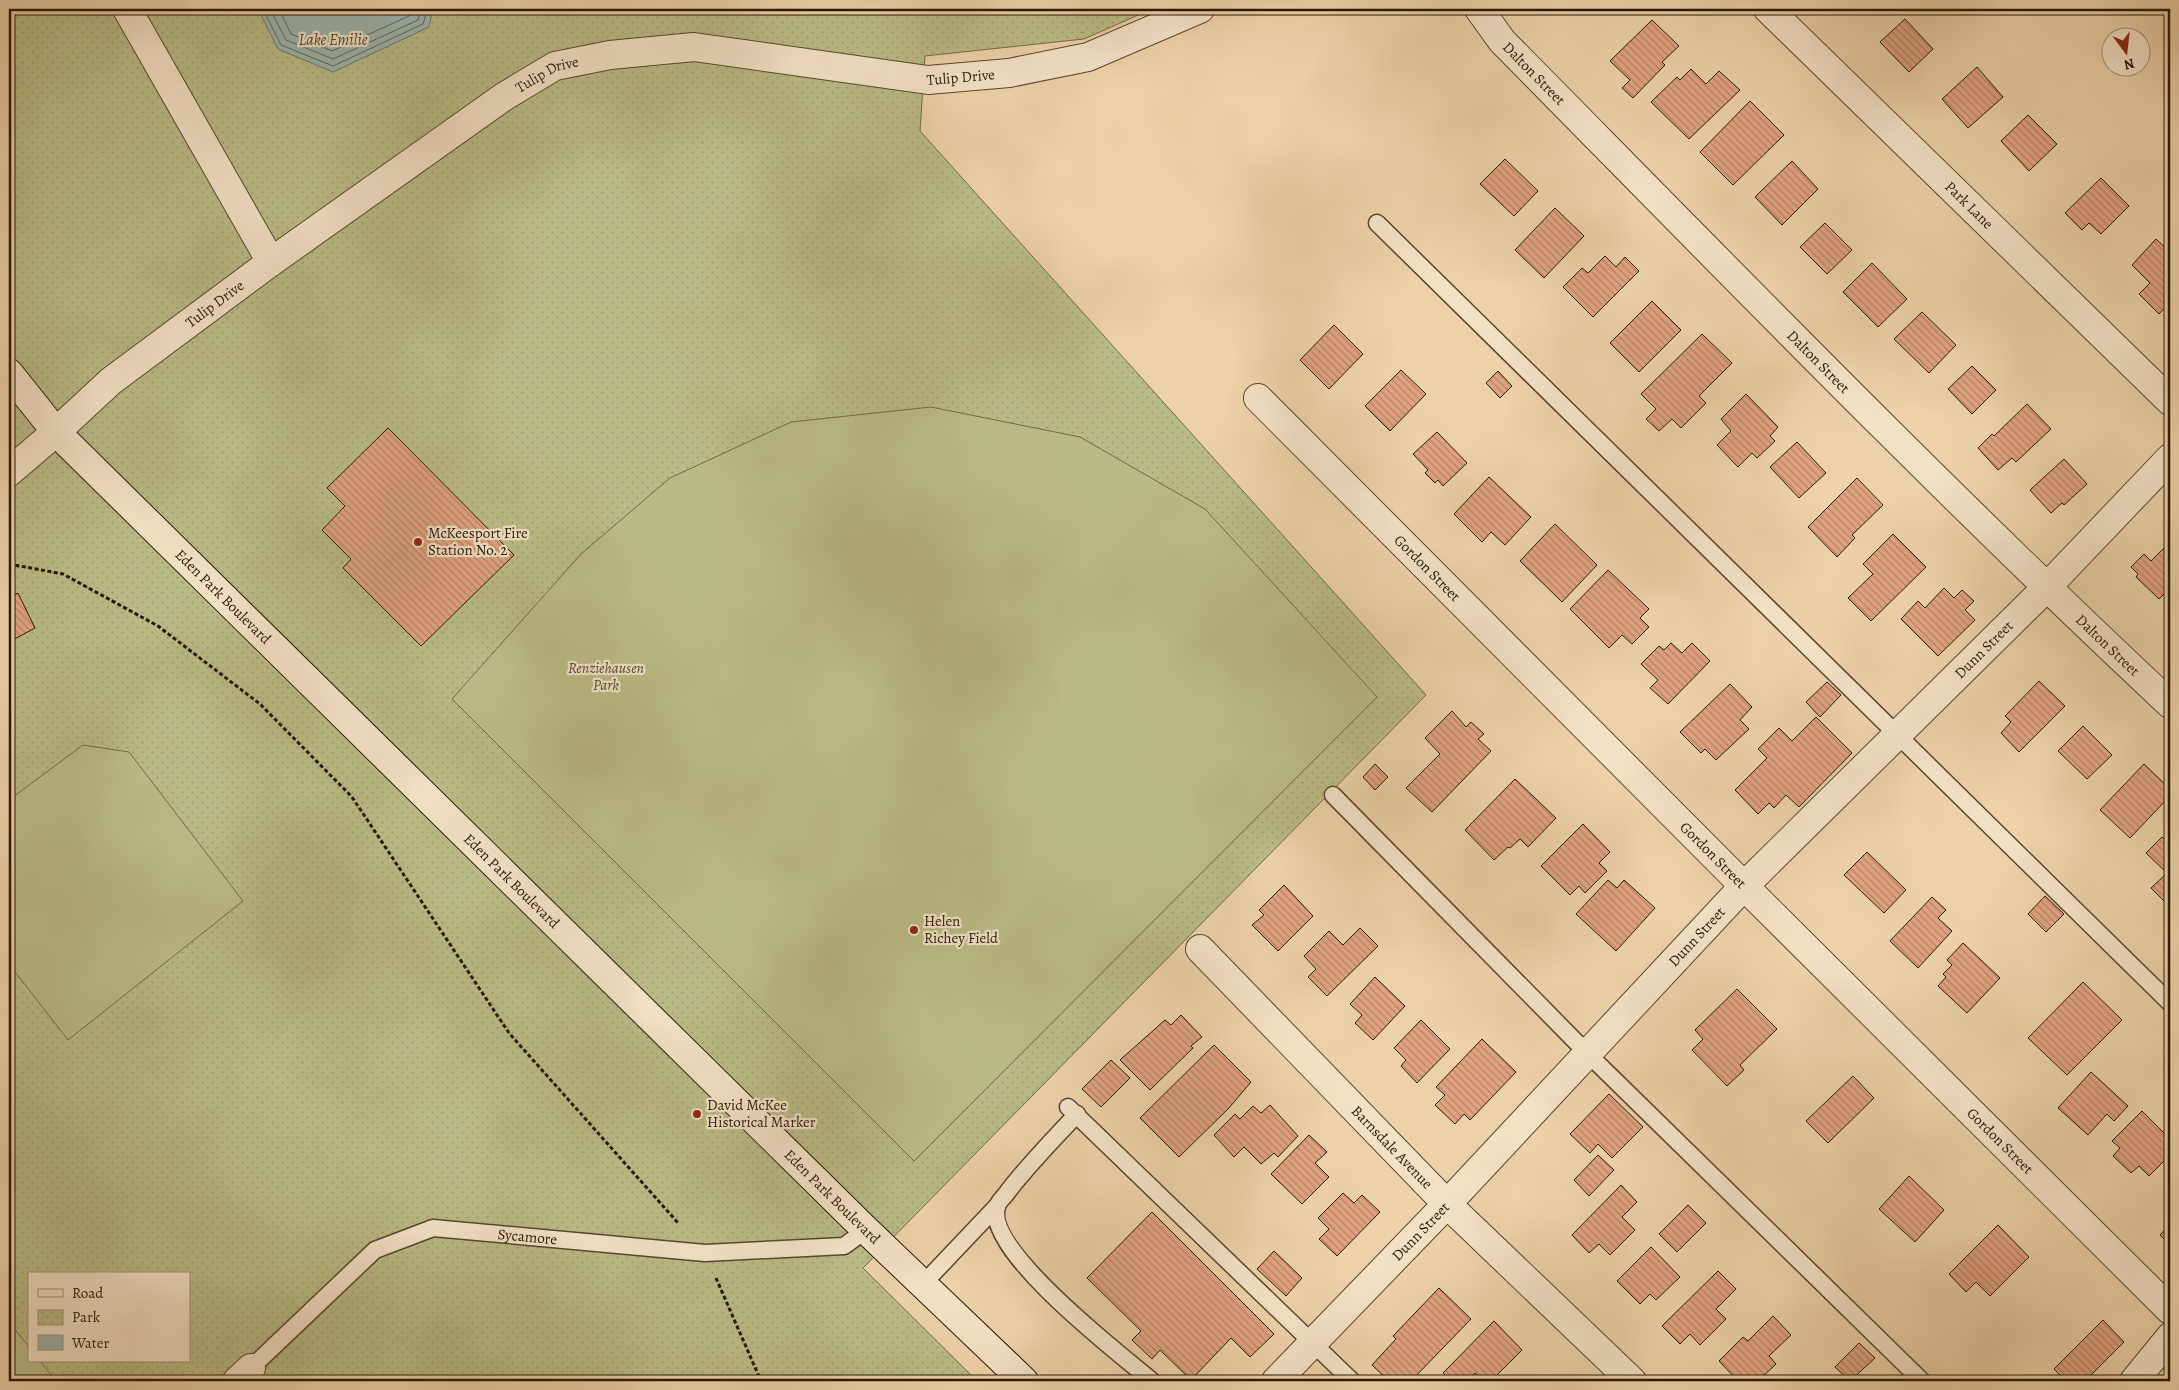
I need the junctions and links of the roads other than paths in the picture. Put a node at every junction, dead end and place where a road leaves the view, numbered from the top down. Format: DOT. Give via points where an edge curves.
graph roads {
  1 [pos="127,9"];
  2 [pos="1200,9"];
  3 [pos="1479,9"];
  4 [pos="1768,9"];
  5 [pos="1377,223"];
  6 [pos="272,262"];
  7 [pos="9,373"];
  8 [pos="1258,398"];
  9 [pos="2170,402"];
  10 [pos="56,432"];
  11 [pos="2170,458"];
  12 [pos="9,472"];
  13 [pos="2046,588"];
  14 [pos="2170,704"];
  15 [pos="1897,735"];
  16 [pos="1333,795"];
  17 [pos="1744,886"];
  18 [pos="1200,949"];
  19 [pos="2170,1003"];
  20 [pos="1587,1053"];
  21 [pos="1447,1204"];
  22 [pos="997,1206"];
  23 [pos="866,1230"];
  24 [pos="923,1284"];
  25 [pos="2170,1310"];
  26 [pos="2170,1337"];
  27 [pos="1314,1342"];
  28 [pos="244,1374"];
  29 [pos="1024,1381"];
  30 [pos="1152,1381"];
  31 [pos="1276,1381"];
  32 [pos="1352,1381"];
  33 [pos="1632,1381"];
  34 [pos="1922,1381"];
  35 [pos="2134,1381"];
  1 -- 6 [label="street"];
  2 -- 6 [label="street, Tulip Drive" via="1088,57 1009,73 928,80 694,47 610,55 556,66 506,96"];
  3 -- 13 [label="street, Dalton Street" via="1502,41"];
  4 -- 9 [label="street, Park Lane"];
  5 -- 15 [label="lane"];
  6 -- 10 [label="street, Tulip Drive" via="111,380"];
  7 -- 10 [label="street, Eden Park Boulevard"];
  8 -- 17 [label="street, Gordon Street"];
  10 -- 12 [label="street, Tulip Drive"];
  10 -- 23 [label="street, Eden Park Boulevard"];
  11 -- 13 [label="street, Dunn Street"];
  13 -- 14 [label="street, Dalton Street"];
  13 -- 15 [label="street, Dunn Street"];
  15 -- 17 [label="street, Dunn Street"];
  15 -- 19 [label="lane"];
  16 -- 20 [label="lane"];
  17 -- 20 [label="street, Dunn Street"];
  17 -- 25 [label="street, Gordon Street"];
  18 -- 21 [label="street, Barnsdale Avenue"];
  20 -- 21 [label="street, Dunn Street"];
  20 -- 34 [label="lane"];
  21 -- 27 [label="street, Dunn Street"];
  21 -- 33 [label="street, Barnsdale Avenue"];
  22 -- 24 [label="lane"];
  22 -- 27 [label="lane" via="1073,1111"];
  22 -- 30 [label="lane" via="996,1224 1010,1248 1060,1303"];
  23 -- 24 [label="street, Eden Park Boulevard"];
  23 -- 28 [label="lane, Sycamore" via="844,1246 705,1253 433,1228 375,1250"];
  24 -- 29 [label="street, Eden Park Boulevard"];
  26 -- 35 [label="street"];
  27 -- 31 [label="street, Dunn Street"];
  27 -- 32 [label="lane"];
}
